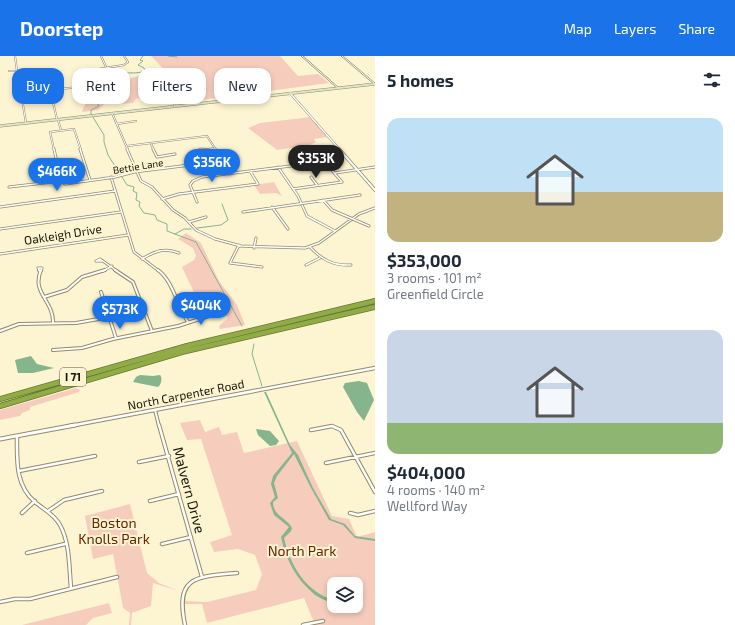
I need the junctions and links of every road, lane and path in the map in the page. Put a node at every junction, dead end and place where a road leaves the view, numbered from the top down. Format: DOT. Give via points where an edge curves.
graph roads {
  1 [pos="15,56"];
  2 [pos="101,56"];
  3 [pos="124,56"];
  4 [pos="302,56"];
  5 [pos="342,56"];
  6 [pos="106,67"];
  7 [pos="17,68"];
  8 [pos="98,68"];
  9 [pos="9,71"];
  10 [pos="12,71"];
  11 [pos="375,84"];
  12 [pos="72,88"];
  13 [pos="338,88"];
  14 [pos="290,93"];
  15 [pos="23,104"];
  16 [pos="175,106"];
  17 [pos="112,113"];
  18 [pos="57,119"];
  19 [pos="136,121"];
  20 [pos="26,123"];
  21 [pos="116,124"];
  22 [pos="0,126"];
  23 [pos="61,130"];
  24 [pos="151,143"];
  25 [pos="127,146"];
  26 [pos="215,148"];
  27 [pos="203,150"];
  28 [pos="175,154"];
  29 [pos="222,161"];
  30 [pos="278,167"];
  31 [pos="375,167"];
  32 [pos="357,170"];
  33 [pos="250,171"];
  34 [pos="137,172"];
  35 [pos="334,173"];
  36 [pos="230,174"];
  37 [pos="111,177"];
  38 [pos="311,177"];
  39 [pos="90,180"];
  40 [pos="61,181"];
  41 [pos="317,185"];
  42 [pos="9,187"];
  43 [pos="293,189"];
  44 [pos="375,190"];
  45 [pos="115,192"];
  46 [pos="193,192"];
  47 [pos="360,195"];
  48 [pos="162,199"];
  49 [pos="323,200"];
  50 [pos="198,202"];
  51 [pos="301,203"];
  52 [pos="0,207"];
  53 [pos="272,208"];
  54 [pos="374,209"];
  55 [pos="122,212"];
  56 [pos="243,212"];
  57 [pos="206,217"];
  58 [pos="352,219"];
  59 [pos="190,222"];
  60 [pos="369,226"];
  61 [pos="0,229"];
  62 [pos="288,229"];
  63 [pos="336,231"];
  64 [pos="128,235"];
  65 [pos="256,238"];
  66 [pos="239,245"];
  67 [pos="310,247"];
  68 [pos="254,248"];
  69 [pos="179,253"];
  70 [pos="0,254"];
  71 [pos="320,258"];
  72 [pos="142,259"];
  73 [pos="102,261"];
  74 [pos="306,265"];
  75 [pos="351,265"];
  76 [pos="112,266"];
  77 [pos="262,267"];
  78 [pos="40,271"];
  79 [pos="101,292"];
  80 [pos="44,297"];
  81 [pos="375,301"];
  82 [pos="375,307"];
  83 [pos="209,316"];
  84 [pos="110,317"];
  85 [pos="188,322"];
  86 [pos="53,324"];
  87 [pos="0,331"];
  88 [pos="152,331"];
  89 [pos="116,338"];
  90 [pos="54,350"];
  91 [pos="375,368"];
  92 [pos="0,399"];
  93 [pos="0,406"];
  94 [pos="155,410"];
  95 [pos="311,430"];
  96 [pos="17,436"];
  97 [pos="0,439"];
  98 [pos="375,453"];
  99 [pos="95,456"];
  100 [pos="169,456"];
  101 [pos="356,457"];
  102 [pos="139,462"];
  103 [pos="326,463"];
  104 [pos="19,471"];
  105 [pos="102,491"];
  106 [pos="375,492"];
  107 [pos="180,494"];
  108 [pos="35,501"];
  109 [pos="150,501"];
  110 [pos="47,511"];
  111 [pos="375,511"];
  112 [pos="22,513"];
  113 [pos="350,513"];
  114 [pos="191,537"];
  115 [pos="65,544"];
  116 [pos="162,544"];
  117 [pos="27,553"];
  118 [pos="237,573"];
  119 [pos="202,576"];
  120 [pos="118,577"];
  121 [pos="71,588"];
  122 [pos="0,602"];
  123 [pos="323,621"];
  124 [pos="185,625"];
  125 [pos="303,625"];
  1 -- 7 [label="street"];
  2 -- 6 [label="street"];
  3 -- 6 [label="street" via="128,62 126,64"];
  4 -- 13 [label="street"];
  5 -- 11 [label="street"];
  6 -- 8 [label="street"];
  9 -- 10 [label="street"];
  11 -- 13 [label="main road"];
  12 -- 18 [label="street" via="50,90"];
  13 -- 14 [label="main road"];
  14 -- 16 [label="main road"];
  14 -- 32 [label="street"];
  15 -- 20 [label="street"];
  16 -- 17 [label="main road"];
  17 -- 18 [label="main road"];
  17 -- 21 [label="street"];
  18 -- 20 [label="main road"];
  18 -- 23 [label="street"];
  19 -- 21 [label="street"];
  20 -- 22 [label="main road"];
  21 -- 25 [label="street"];
  23 -- 39 [label="street" via="74,128"];
  23 -- 40 [label="street" via="50,133"];
  24 -- 25 [label="street"];
  24 -- 26 [label="street" via="207,136"];
  24 -- 28 [label="street" via="157,157"];
  25 -- 34 [label="street"];
  26 -- 27 [label="street"];
  26 -- 29 [label="street"];
  29 -- 34 [label="street, Bettie Lane"];
  29 -- 36 [label="street"];
  30 -- 33 [label="street"];
  30 -- 35 [label="street" via="316,163 327,166"];
  30 -- 43 [label="street"];
  31 -- 32 [label="street"];
  32 -- 35 [label="street"];
  32 -- 44 [label="street"];
  33 -- 36 [label="street"];
  33 -- 46 [label="street" via="258,184"];
  34 -- 37 [label="street, Bettie Lane"];
  34 -- 48 [label="street" via="139,179 152,187"];
  35 -- 41 [label="street" via="342,182"];
  36 -- 46 [label="street" via="196,179 190,184"];
  37 -- 39 [label="street, Bettie Lane"];
  37 -- 45 [label="street"];
  38 -- 41 [label="street"];
  39 -- 40 [label="street, Bettie Lane" via="64,184"];
  40 -- 42 [label="street, Bettie Lane"];
  41 -- 43 [label="street"];
  43 -- 51 [label="street"];
  45 -- 52 [label="street"];
  45 -- 55 [label="street"];
  46 -- 48 [label="street"];
  46 -- 50 [label="street"];
  47 -- 49 [label="street"];
  48 -- 59 [label="street"];
  49 -- 51 [label="street"];
  49 -- 58 [label="street" via="330,209"];
  51 -- 53 [label="street"];
  51 -- 63 [label="street" via="304,212 310,218"];
  53 -- 56 [label="street"];
  53 -- 62 [label="street"];
  54 -- 58 [label="street"];
  55 -- 61 [label="street"];
  55 -- 64 [label="street"];
  57 -- 59 [label="street"];
  58 -- 60 [label="street"];
  58 -- 63 [label="street"];
  59 -- 66 [label="street" via="196,230 204,234"];
  63 -- 67 [label="street"];
  64 -- 70 [label="street, Oakleigh Drive"];
  64 -- 72 [label="street" via="134,252"];
  65 -- 68 [label="street"];
  66 -- 68 [label="street"];
  66 -- 77 [label="street" via="230,263"];
  67 -- 68 [label="street"];
  67 -- 71 [label="street"];
  69 -- 72 [label="street" via="161,250"];
  71 -- 74 [label="street"];
  71 -- 75 [label="street" via="338,265"];
  72 -- 85 [label="street" via="165,275"];
  73 -- 76 [label="street"];
  76 -- 80 [label="street" via="83,276 69,289"];
  76 -- 88 [label="street" via="127,276 127,279 132,280"];
  78 -- 80 [label="street" via="38,284"];
  79 -- 84 [label="street"];
  80 -- 86 [label="street" via="54,315"];
  81 -- 92 [label="highway, I 71" via="108,366"];
  82 -- 93 [label="highway, I 71" via="182,352"];
  83 -- 85 [label="street"];
  84 -- 86 [label="street"];
  84 -- 89 [label="street"];
  85 -- 88 [label="street"];
  86 -- 87 [label="street" via="19,324"];
  88 -- 89 [label="street"];
  89 -- 90 [label="street" via="82,348"];
  91 -- 94 [label="street, North Carpenter Road"];
  94 -- 96 [label="street, North Carpenter Road"];
  94 -- 100 [label="street, Malvern Drive"];
  95 -- 101 [label="street" via="330,426 339,428"];
  96 -- 97 [label="street, North Carpenter Road"];
  96 -- 104 [label="street"];
  98 -- 101 [label="street"];
  99 -- 104 [label="street"];
  100 -- 102 [label="street"];
  100 -- 107 [label="street, Malvern Drive"];
  101 -- 103 [label="street"];
  101 -- 106 [label="street"];
  104 -- 108 [label="street" via="23,489"];
  105 -- 110 [label="street" via="64,500"];
  107 -- 109 [label="street"];
  107 -- 114 [label="street, Malvern Drive"];
  108 -- 110 [label="street"];
  108 -- 112 [label="street"];
  110 -- 115 [label="street" via="60,525"];
  111 -- 113 [label="street" via="358,515"];
  114 -- 116 [label="street"];
  114 -- 119 [label="street, Malvern Drive"];
  115 -- 117 [label="street"];
  115 -- 121 [label="street"];
  118 -- 119 [label="street"];
  119 -- 124 [label="street" via="190,582 182,592 180,604"];
  120 -- 121 [label="street"];
  121 -- 122 [label="street" via="30,599"];
  123 -- 125 [label="street"];
}
